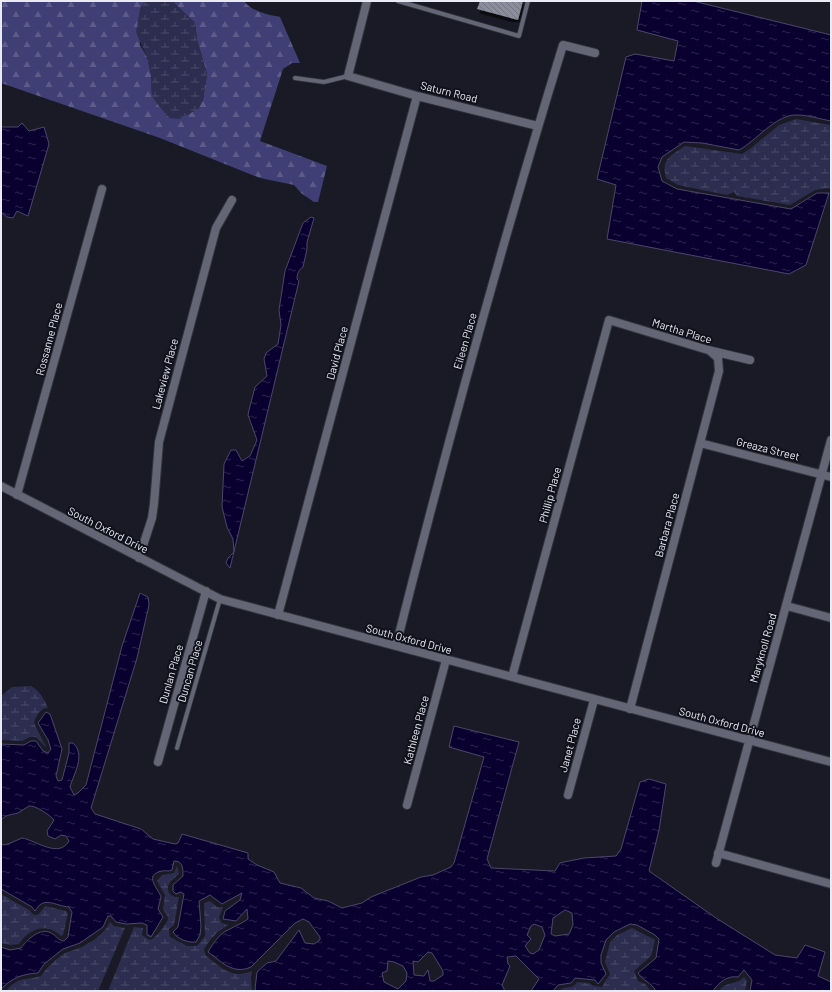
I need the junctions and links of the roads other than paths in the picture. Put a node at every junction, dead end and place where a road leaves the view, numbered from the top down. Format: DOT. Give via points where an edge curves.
graph roads {
  1 [pos="367,1"];
  2 [pos="398,1"];
  3 [pos="528,1"];
  4 [pos="404,2"];
  5 [pos="595,53"];
  6 [pos="295,78"];
  7 [pos="351,78"];
  8 [pos="417,96"];
  9 [pos="538,126"];
  10 [pos="102,189"];
  11 [pos="232,200"];
  12 [pos="609,320"];
  13 [pos="708,350"];
  14 [pos="750,360"];
  15 [pos="831,440"];
  16 [pos="700,443"];
  17 [pos="822,474"];
  18 [pos="831,477"];
  19 [pos="1,486"];
  20 [pos="18,495"];
  21 [pos="139,558"];
  22 [pos="206,591"];
  23 [pos="220,599"];
  24 [pos="787,606"];
  25 [pos="278,615"];
  26 [pos="831,618"];
  27 [pos="396,646"];
  28 [pos="446,660"];
  29 [pos="512,676"];
  30 [pos="594,700"];
  31 [pos="630,709"];
  32 [pos="748,741"];
  33 [pos="178,748"];
  34 [pos="158,762"];
  35 [pos="831,762"];
  36 [pos="568,795"];
  37 [pos="407,805"];
  38 [pos="718,853"];
  39 [pos="716,863"];
  40 [pos="831,884"];
  1 -- 7 [label="street"];
  2 -- 4 [label="lane"];
  3 -- 4 [label="lane" via="519,36"];
  5 -- 9 [label="street, Eileen Place" via="563,45"];
  6 -- 7 [label="lane" via="324,82"];
  7 -- 8 [label="street, Saturn Road"];
  8 -- 9 [label="street, Saturn Road"];
  8 -- 25 [label="street, David Place"];
  9 -- 27 [label="street, Eileen Place" via="443,458"];
  10 -- 20 [label="street, Rossanne Place"];
  11 -- 21 [label="street, Lakeview Place" via="216,228 159,442 152,518"];
  12 -- 13 [label="street, Martha Place"];
  12 -- 29 [label="street, Phillip Place"];
  13 -- 14 [label="street, Martha Place"];
  13 -- 16 [label="street, Barbara Place" via="718,358 719,370"];
  15 -- 17 [label="street, Maryknoll Road"];
  16 -- 17 [label="street, Greaza Street"];
  16 -- 31 [label="street, Barbara Place"];
  17 -- 18 [label="street, Greaza Street"];
  17 -- 24 [label="street, Maryknoll Road"];
  19 -- 20 [label="street, South Oxford Drive"];
  20 -- 21 [label="street, South Oxford Drive"];
  21 -- 22 [label="street, South Oxford Drive"];
  22 -- 23 [label="street, South Oxford Drive"];
  22 -- 34 [label="street, Dunlan Place"];
  23 -- 25 [label="street, South Oxford Drive"];
  23 -- 33 [label="lane, Duncan Place"];
  24 -- 26 [label="street"];
  24 -- 32 [label="street, Maryknoll Road"];
  25 -- 27 [label="street, South Oxford Drive"];
  27 -- 28 [label="street, South Oxford Drive"];
  28 -- 29 [label="street, South Oxford Drive"];
  28 -- 37 [label="street, Kathleen Place"];
  29 -- 30 [label="street, South Oxford Drive"];
  30 -- 31 [label="street, South Oxford Drive"];
  30 -- 36 [label="street, Janet Place"];
  31 -- 32 [label="street, South Oxford Drive"];
  32 -- 35 [label="street, South Oxford Drive"];
  32 -- 38 [label="street, Maryknoll Road"];
  38 -- 39 [label="street, Maryknoll Road"];
  38 -- 40 [label="street"];
}
